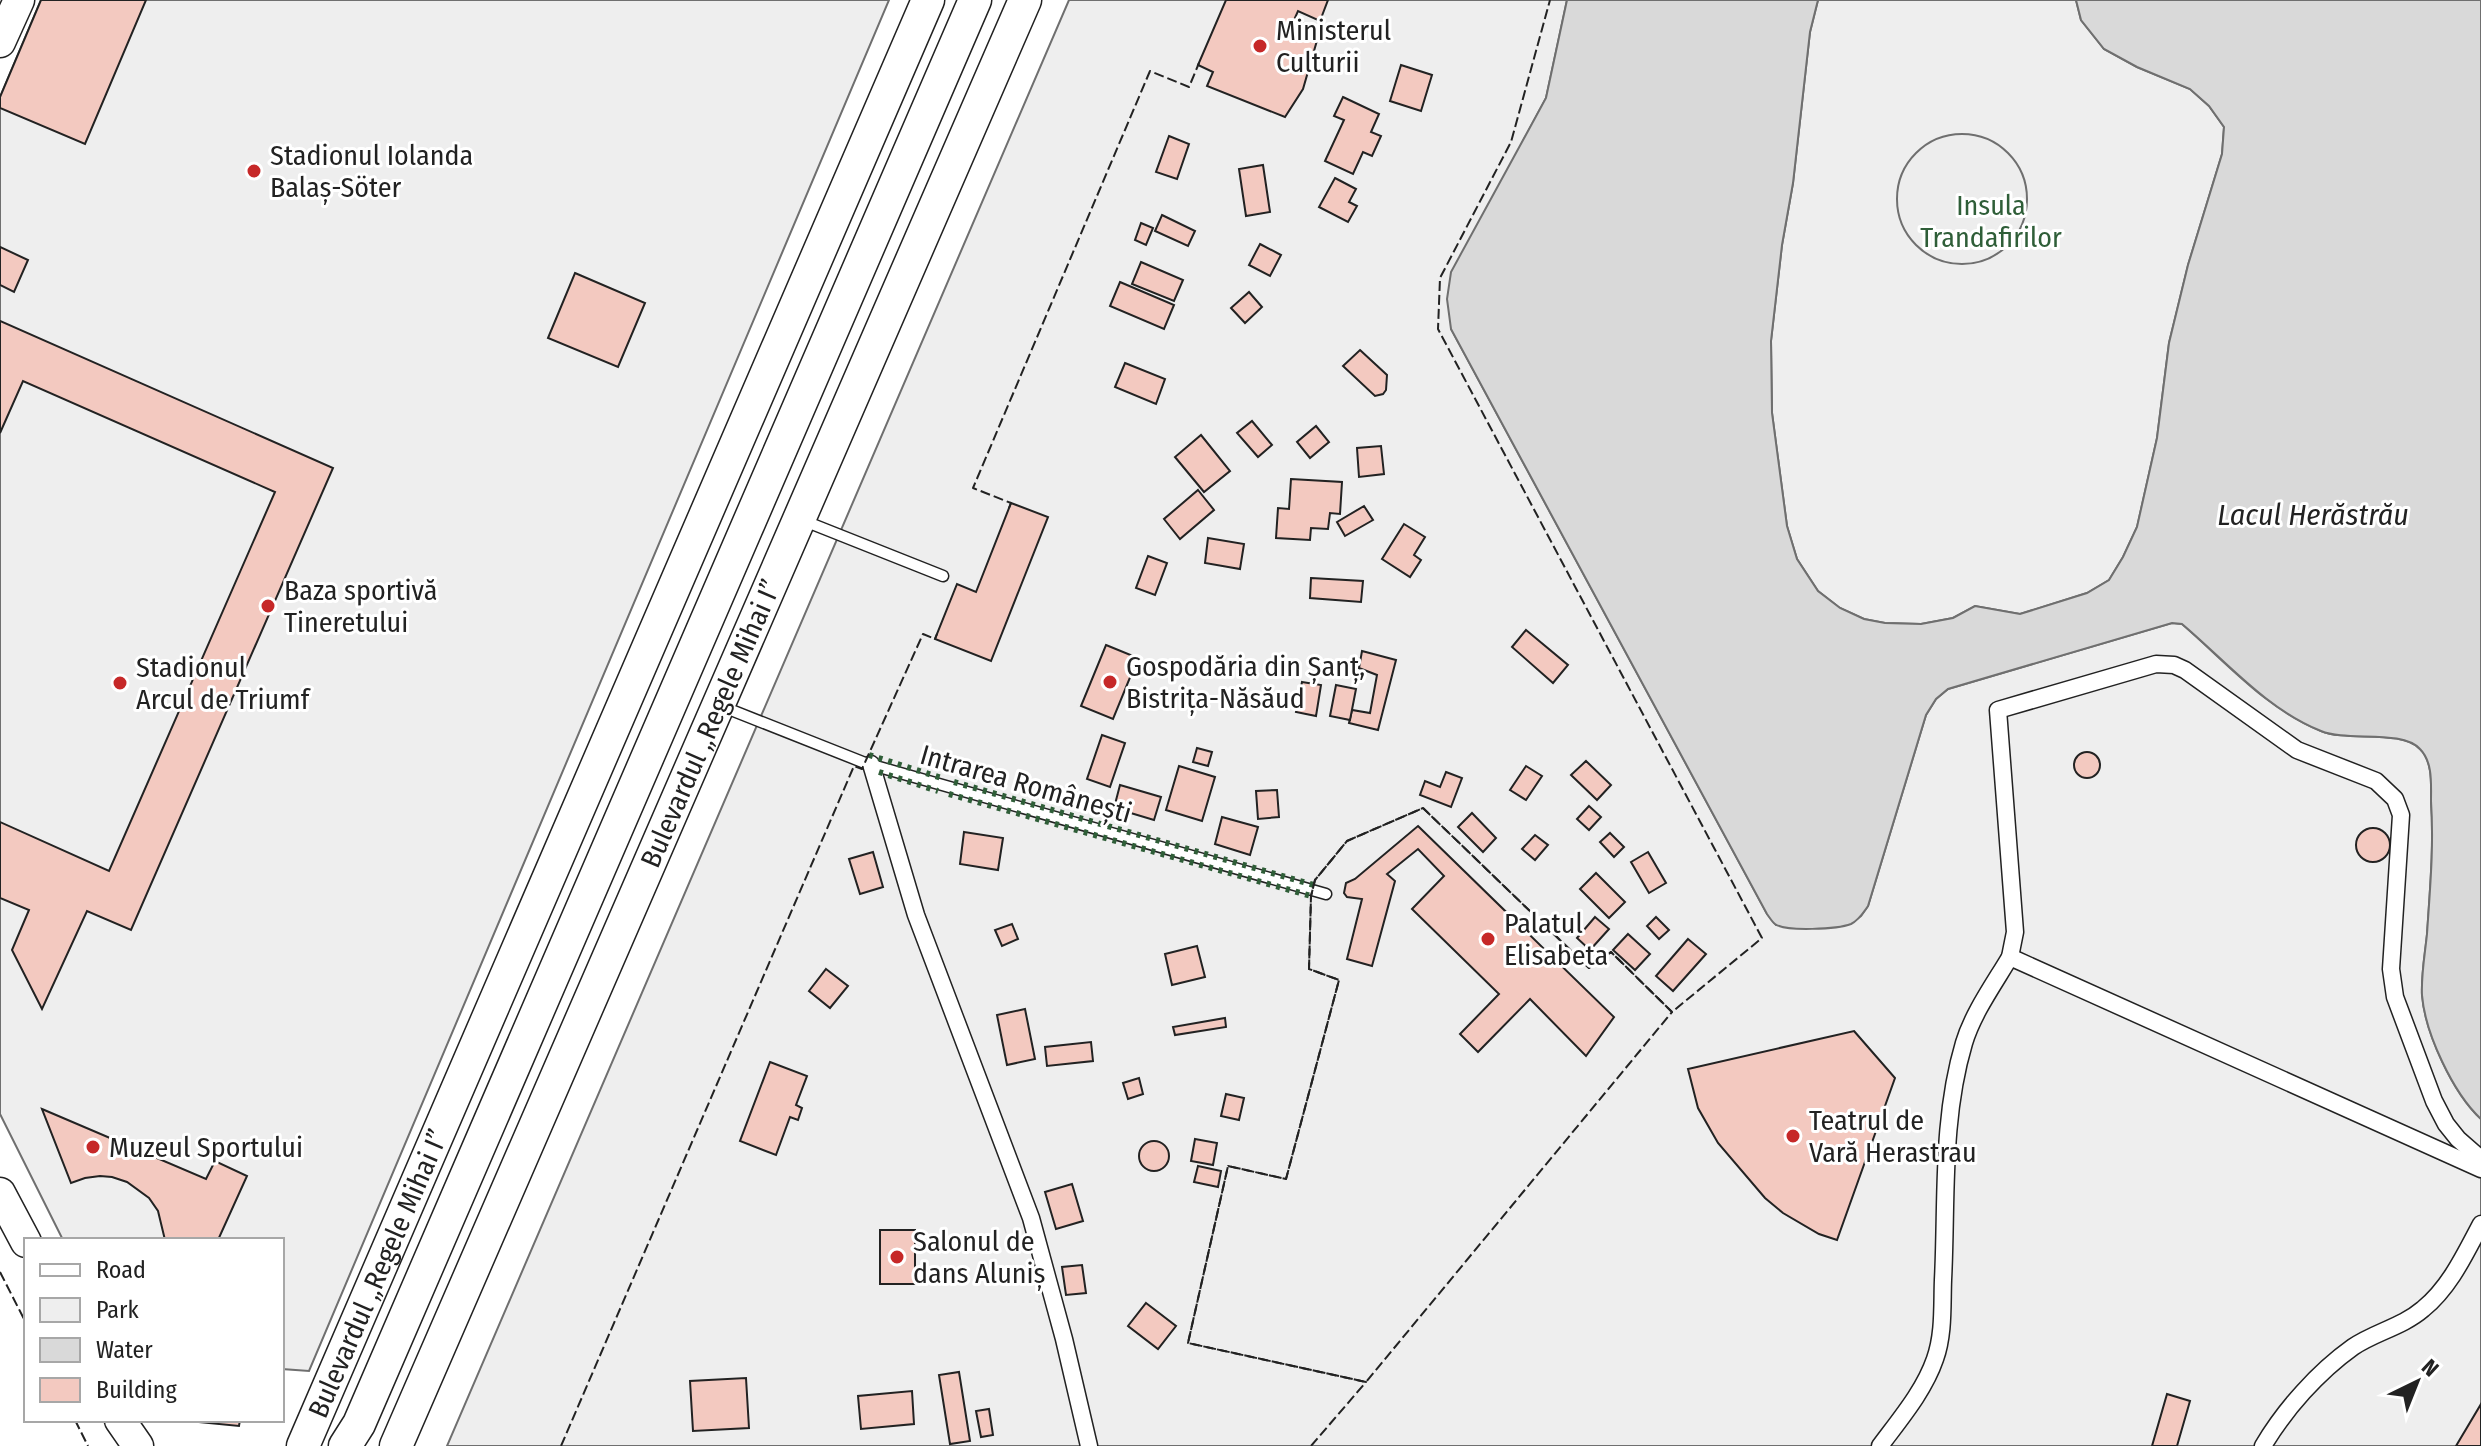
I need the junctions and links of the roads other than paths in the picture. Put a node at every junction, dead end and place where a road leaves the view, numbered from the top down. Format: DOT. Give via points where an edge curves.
graph roads {
  1 [pos="19,0"];
  2 [pos="928,0"];
  3 [pos="975,0"];
  4 [pos="1025,0"];
  5 [pos="0,42"];
  6 [pos="800,519"];
  7 [pos="943,576"];
  8 [pos="718,705"];
  9 [pos="871,764"];
  10 [pos="1326,894"];
  11 [pos="2010,957"];
  12 [pos="2481,1159"];
  13 [pos="2481,1169"];
  14 [pos="0,1193"];
  15 [pos="2481,1224"];
  16 [pos="24,1238"];
  17 [pos="353,1439"];
  18 [pos="303,1446"];
  19 [pos="396,1446"];
  20 [pos="1089,1446"];
  21 [pos="1880,1446"];
  22 [pos="2263,1446"];
  1 -- 5 [label="main road"];
  2 -- 18 [label="main road, Bulevardul „Regele Mihai I”"];
  3 -- 17 [label="main road, Bulevardul „Regele Mihai I”"];
  4 -- 6 [label="main road, Bulevardul „Regele Mihai I”"];
  6 -- 7 [label="lane"];
  6 -- 8 [label="main road, Bulevardul „Regele Mihai I”"];
  8 -- 9 [label="lane, Intrarea Românești"];
  8 -- 19 [label="main road, Bulevardul „Regele Mihai I”"];
  9 -- 10 [label="lane, Intrarea Românești"];
  9 -- 20 [label="street" via="916,915 1031,1218"];
  11 -- 12 [label="street" via="2015,932 1998,710 2156,664 2174,665 2297,750 2376,781 2395,799 2401,815 2391,969 2395,997 2446,1124"];
  11 -- 13 [label="street"];
  11 -- 21 [label="street" via="1967,1036 1952,1101 1936,1357 1916,1397"];
  14 -- 16 [label="main road"];
  15 -- 22 [label="street" via="2441,1291 2405,1322 2335,1362 2290,1407"];
}
